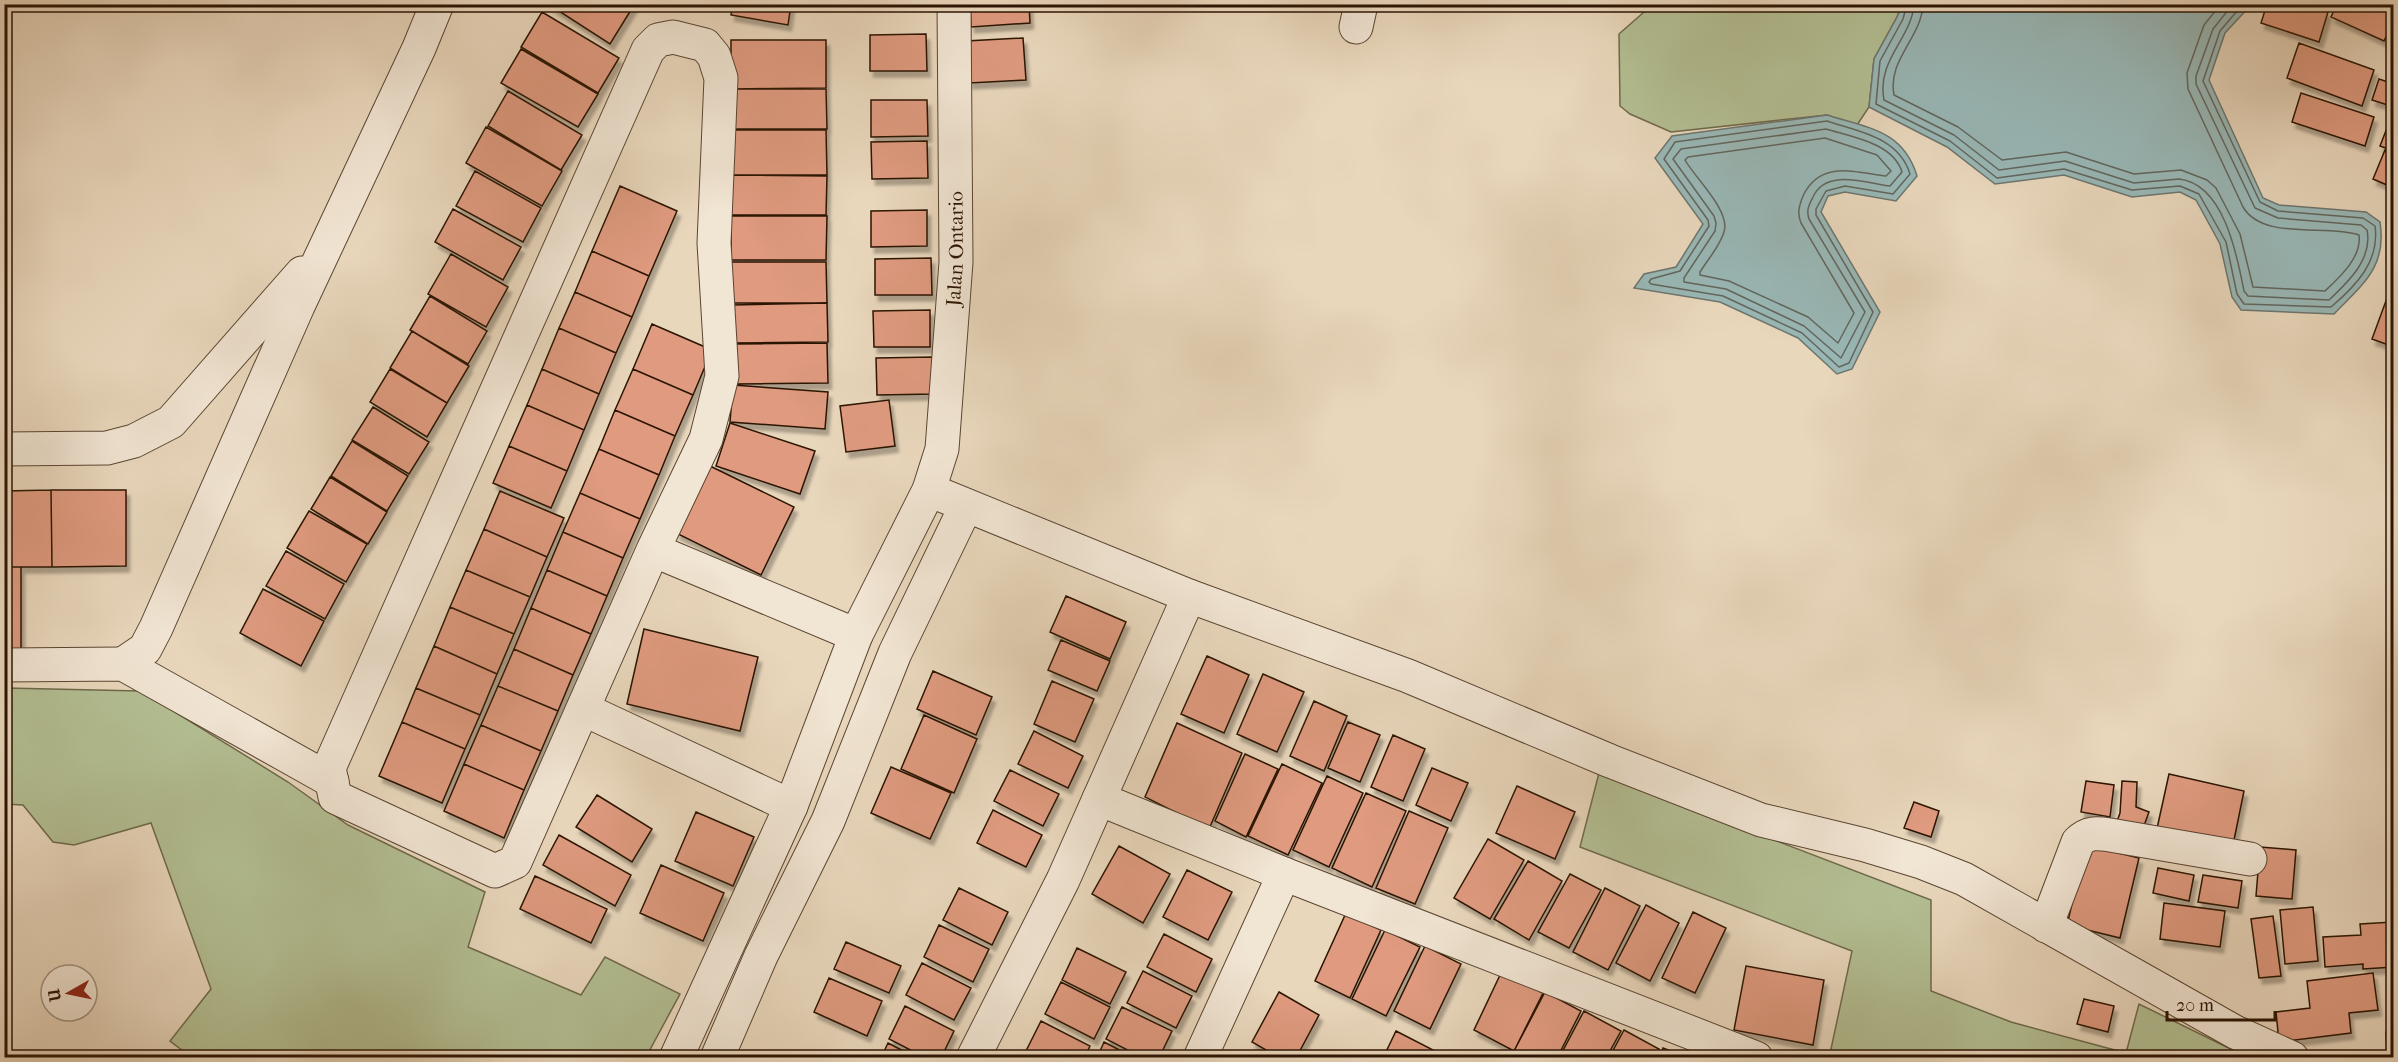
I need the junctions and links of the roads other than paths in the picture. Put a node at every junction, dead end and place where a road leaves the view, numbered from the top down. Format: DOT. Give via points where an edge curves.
graph roads {
  1 [pos="437,4"];
  2 [pos="954,4"];
  3 [pos="327,244"];
  4 [pos="4,449"];
  5 [pos="929,490"];
  6 [pos="966,506"];
  7 [pos="653,550"];
  8 [pos="1189,596"];
  9 [pos="856,635"];
  10 [pos="123,664"];
  11 [pos="4,665"];
  12 [pos="583,709"];
  13 [pos="332,781"];
  14 [pos="1099,799"];
  15 [pos="791,806"];
  16 [pos="828,821"];
  17 [pos="2250,859"];
  18 [pos="1284,874"];
  19 [pos="2046,926"];
  20 [pos="676,1058"];
  21 [pos="717,1058"];
  22 [pos="973,1058"];
  23 [pos="1200,1058"];
  24 [pos="1756,1058"];
  25 [pos="2292,1058"];
  1 -- 3 [label="street"];
  2 -- 5 [label="street, Jalan Ontario" via="956,262 942,449"];
  3 -- 4 [label="street" via="171,422 134,441 107,448"];
  3 -- 10 [label="street" via="156,628 145,649"];
  5 -- 6 [label="street"];
  5 -- 9 [label="street, Jalan Ontario"];
  6 -- 8 [label="street"];
  6 -- 16 [label="street" via="894,653"];
  7 -- 9 [label="street"];
  7 -- 12 [label="street"];
  7 -- 13 [label="street" via="706,439 722,376 714,243 721,78 714,56 705,45 673,37 658,40 648,50 329,768"];
  8 -- 14 [label="street"];
  8 -- 19 [label="street" via="1408,676 1761,820 1921,862 1964,879"];
  9 -- 15 [label="street, Jalan Ontario"];
  10 -- 11 [label="street"];
  10 -- 13 [label="street"];
  12 -- 13 [label="street" via="515,862 495,871 335,796"];
  12 -- 15 [label="street"];
  14 -- 18 [label="street"];
  14 -- 22 [label="street" via="1063,880"];
  15 -- 16 [label="street" via="790,821 802,833 817,832"];
  15 -- 20 [label="street, Jalan Ontario"];
  16 -- 21 [label="street"];
  17 -- 19 [label="street" via="2110,835 2085,835 2078,842"];
  18 -- 23 [label="street"];
  18 -- 24 [label="street"];
  19 -- 25 [label="street" via="2235,1032"];
}
